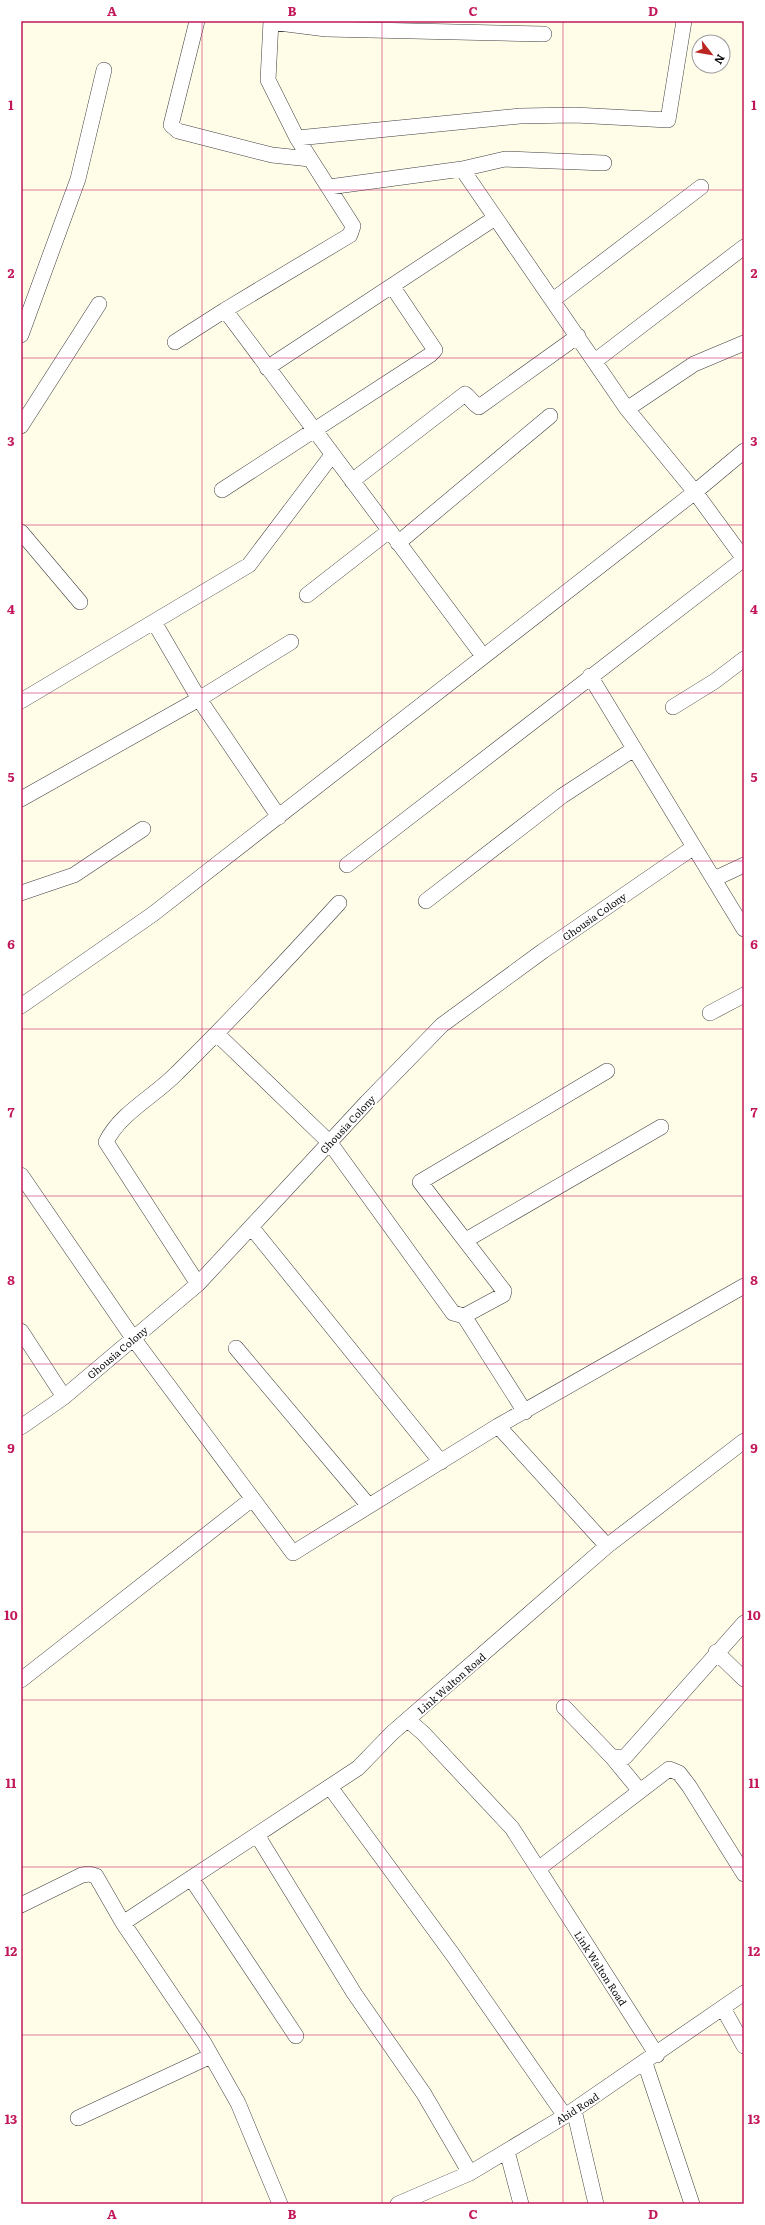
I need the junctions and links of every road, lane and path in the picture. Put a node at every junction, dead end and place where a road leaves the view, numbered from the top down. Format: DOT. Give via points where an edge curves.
graph roads {
  1 [pos="197,21"];
  2 [pos="271,21"];
  3 [pos="684,21"];
  4 [pos="544,34"];
  5 [pos="104,70"];
  6 [pos="297,138"];
  7 [pos="310,159"];
  8 [pos="604,163"];
  9 [pos="462,169"];
  10 [pos="329,187"];
  11 [pos="701,187"];
  12 [pos="496,218"];
  13 [pos="744,247"];
  14 [pos="392,286"];
  15 [pos="553,300"];
  16 [pos="98,304"];
  17 [pos="225,310"];
  18 [pos="21,336"];
  19 [pos="578,336"];
  20 [pos="174,342"];
  21 [pos="744,343"];
  22 [pos="595,362"];
  23 [pos="267,368"];
  24 [pos="627,409"];
  25 [pos="550,416"];
  26 [pos="21,426"];
  27 [pos="314,431"];
  28 [pos="744,452"];
  29 [pos="332,455"];
  30 [pos="352,481"];
  31 [pos="222,490"];
  32 [pos="695,492"];
  33 [pos="389,531"];
  34 [pos="21,532"];
  35 [pos="398,543"];
  36 [pos="307,595"];
  37 [pos="80,602"];
  38 [pos="154,622"];
  39 [pos="291,642"];
  40 [pos="483,656"];
  41 [pos="744,660"];
  42 [pos="590,676"];
  43 [pos="200,698"];
  44 [pos="21,701"];
  45 [pos="673,707"];
  46 [pos="634,748"];
  47 [pos="21,799"];
  48 [pos="279,817"];
  49 [pos="143,829"];
  50 [pos="694,847"];
  51 [pos="347,865"];
  52 [pos="744,865"];
  53 [pos="714,879"];
  54 [pos="21,893"];
  55 [pos="426,901"];
  56 [pos="339,903"];
  57 [pos="744,929"];
  58 [pos="744,995"];
  59 [pos="21,1006"];
  60 [pos="710,1013"];
  61 [pos="217,1034"];
  62 [pos="606,1071"];
  63 [pos="660,1127"];
  64 [pos="330,1143"];
  65 [pos="21,1175"];
  66 [pos="252,1228"];
  67 [pos="466,1240"];
  68 [pos="198,1284"];
  69 [pos="744,1286"];
  70 [pos="464,1316"];
  71 [pos="21,1331"];
  72 [pos="133,1338"];
  73 [pos="236,1348"];
  74 [pos="64,1397"];
  75 [pos="525,1412"];
  76 [pos="498,1426"];
  77 [pos="21,1427"];
  78 [pos="744,1441"];
  79 [pos="441,1462"];
  80 [pos="252,1499"];
  81 [pos="368,1506"];
  82 [pos="607,1546"];
  83 [pos="744,1623"];
  84 [pos="716,1652"];
  85 [pos="744,1679"];
  86 [pos="21,1680"];
  87 [pos="564,1707"];
  88 [pos="408,1720"];
  89 [pos="612,1757"];
  90 [pos="330,1787"];
  91 [pos="640,1791"];
  92 [pos="257,1835"];
  93 [pos="538,1869"];
  94 [pos="744,1874"];
  95 [pos="191,1878"];
  96 [pos="21,1905"];
  97 [pos="122,1923"];
  98 [pos="744,1993"];
  99 [pos="723,2008"];
  100 [pos="296,2036"];
  101 [pos="744,2046"];
  102 [pos="211,2056"];
  103 [pos="651,2059"];
  104 [pos="570,2113"];
  105 [pos="78,2118"];
  106 [pos="507,2151"];
  107 [pos="470,2173"];
  108 [pos="280,2204"];
  109 [pos="398,2204"];
  110 [pos="521,2204"];
  111 [pos="596,2204"];
  112 [pos="692,2204"];
  1 -- 7 [label="street" via="171,125 178,131 272,155"];
  2 -- 4 [label="street" via="326,29"];
  2 -- 6 [label="street" via="268,80"];
  3 -- 6 [label="street" via="668,120 575,115 520,116"];
  5 -- 18 [label="street" via="78,179"];
  6 -- 7 [label="street"];
  7 -- 10 [label="street"];
  8 -- 9 [label="street" via="505,159"];
  9 -- 10 [label="street"];
  9 -- 12 [label="street"];
  10 -- 17 [label="street" via="353,226 350,235"];
  11 -- 15 [label="street"];
  12 -- 14 [label="street"];
  12 -- 15 [label="street"];
  13 -- 22 [label="street"];
  14 -- 23 [label="street"];
  14 -- 27 [label="street" via="435,350"];
  15 -- 19 [label="street"];
  16 -- 26 [label="street"];
  17 -- 20 [label="street"];
  17 -- 23 [label="street"];
  19 -- 22 [label="street"];
  19 -- 30 [label="street" via="479,407 465,394"];
  21 -- 24 [label="street" via="694,364"];
  22 -- 24 [label="street"];
  23 -- 27 [label="street"];
  24 -- 32 [label="street"];
  25 -- 35 [label="street"];
  27 -- 29 [label="street"];
  27 -- 31 [label="street"];
  28 -- 32 [label="street"];
  29 -- 30 [label="street"];
  29 -- 38 [label="street" via="249,565"];
  30 -- 33 [label="street"];
  32 -- 40 [label="street"];
  32 -- 42 [label="street" via="744,559"];
  33 -- 35 [label="street"];
  33 -- 36 [label="street"];
  34 -- 37 [label="street"];
  35 -- 40 [label="street"];
  38 -- 43 [label="street"];
  38 -- 44 [label="street"];
  39 -- 43 [label="street"];
  40 -- 48 [label="street"];
  41 -- 45 [label="street"];
  42 -- 46 [label="street"];
  42 -- 51 [label="street"];
  43 -- 47 [label="street"];
  43 -- 48 [label="street"];
  46 -- 50 [label="street"];
  46 -- 55 [label="street" via="562,796"];
  48 -- 59 [label="street" via="153,914"];
  49 -- 54 [label="street" via="74,874"];
  50 -- 53 [label="street"];
  50 -- 64 [label="street, Ghousia Colony" via="543,951 442,1025"];
  52 -- 53 [label="street"];
  53 -- 57 [label="street"];
  56 -- 61 [label="street"];
  58 -- 60 [label="street"];
  61 -- 64 [label="street"];
  61 -- 68 [label="street" via="176,1075 112,1129 106,1142"];
  62 -- 67 [label="street" via="420,1182"];
  63 -- 67 [label="street"];
  64 -- 66 [label="street, Ghousia Colony"];
  64 -- 70 [label="street" via="453,1313"];
  65 -- 72 [label="street"];
  66 -- 68 [label="street, Ghousia Colony"];
  66 -- 79 [label="street"];
  67 -- 70 [label="street" via="504,1291 503,1295"];
  68 -- 72 [label="street, Ghousia Colony"];
  69 -- 75 [label="street"];
  70 -- 75 [label="street"];
  71 -- 74 [label="street"];
  72 -- 74 [label="street, Ghousia Colony"];
  72 -- 80 [label="street"];
  73 -- 81 [label="street"];
  74 -- 77 [label="street, Ghousia Colony"];
  75 -- 76 [label="street"];
  76 -- 79 [label="street"];
  76 -- 82 [label="street"];
  78 -- 82 [label="street, Link Walton Road"];
  79 -- 81 [label="street"];
  80 -- 81 [label="street" via="293,1553"];
  80 -- 86 [label="street"];
  82 -- 88 [label="street, Link Walton Road"];
  83 -- 84 [label="street"];
  84 -- 85 [label="street"];
  84 -- 89 [label="street" via="625,1757"];
  87 -- 89 [label="street"];
  88 -- 90 [label="street" via="358,1768"];
  88 -- 93 [label="street, Link Walton Road" via="424,1733 512,1828"];
  89 -- 91 [label="street"];
  90 -- 92 [label="street"];
  90 -- 104 [label="street"];
  91 -- 93 [label="street"];
  91 -- 94 [label="street" via="669,1769 678,1773 689,1786"];
  92 -- 95 [label="street"];
  92 -- 107 [label="street" via="354,1993 424,2094"];
  93 -- 103 [label="street, Link Walton Road"];
  95 -- 97 [label="street"];
  95 -- 100 [label="street"];
  96 -- 97 [label="street" via="89,1874 96,1876"];
  97 -- 102 [label="street"];
  98 -- 99 [label="street, Abid Road"];
  99 -- 101 [label="street"];
  99 -- 103 [label="street, Abid Road"];
  102 -- 105 [label="street"];
  102 -- 108 [label="street" via="238,2103"];
  103 -- 104 [label="street, Abid Road"];
  103 -- 112 [label="street, Link Walton Road"];
  104 -- 106 [label="street, Abid Road"];
  104 -- 111 [label="street"];
  106 -- 107 [label="street, Abid Road"];
  106 -- 110 [label="street"];
  107 -- 109 [label="street, Abid Road"];
}
